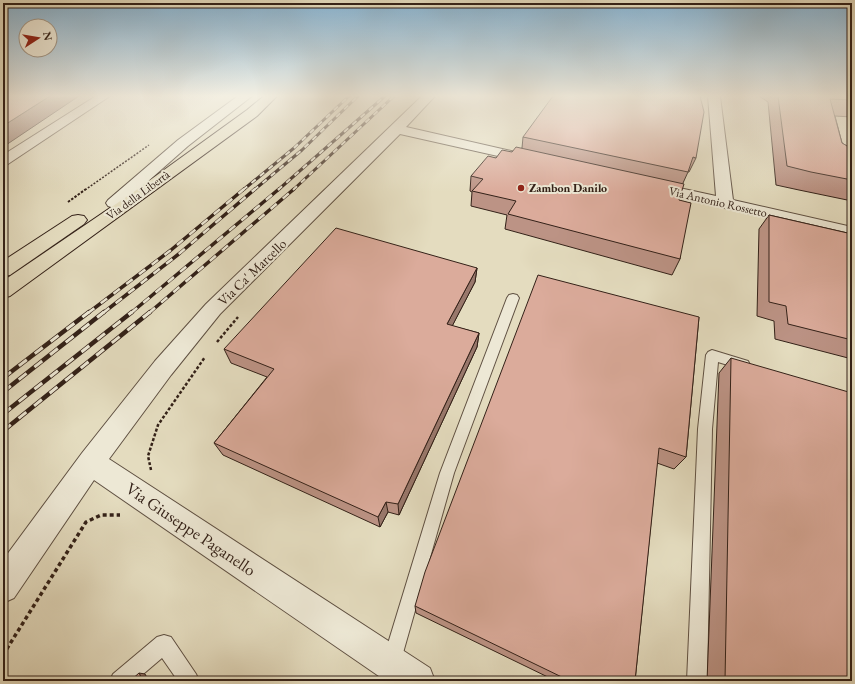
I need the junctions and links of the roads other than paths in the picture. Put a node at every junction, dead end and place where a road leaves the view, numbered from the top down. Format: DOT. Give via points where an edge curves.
graph roads {
  1 [pos="54,128"];
  2 [pos="203,128"];
  3 [pos="212,128"];
  4 [pos="232,128"];
  5 [pos="717,128"];
  6 [pos="397,129"];
  7 [pos="3,161"];
  8 [pos="540,161"];
  9 [pos="640,184"];
  10 [pos="114,203"];
  11 [pos="724,203"];
  12 [pos="852,232"];
  13 [pos="3,270"];
  14 [pos="3,291"];
  15 [pos="513,298"];
  16 [pos="756,369"];
  17 [pos="91,462"];
  18 [pos="3,587"];
  19 [pos="391,663"];
  20 [pos="120,681"];
  21 [pos="189,681"];
  22 [pos="417,681"];
  23 [pos="697,681"];
  1 -- 7 [label="street"];
  2 -- 10 [label="street"];
  3 -- 10 [label="highway, Via della Libertà"];
  4 -- 14 [label="highway, Via della Libertà"];
  5 -- 11 [label="street"];
  6 -- 8 [label="street"];
  6 -- 17 [label="street, Via Ca' Marcello" via="213,310 163,368"];
  9 -- 11 [label="street, Via Antonio Rossetto"];
  10 -- 13 [label="highway, Via della Libertà" via="91,211"];
  11 -- 12 [label="street, Via Antonio Rossetto"];
  15 -- 19 [label="lane" via="447,473"];
  16 -- 23 [label="lane" via="712,355 705,429"];
  17 -- 18 [label="street"];
  17 -- 19 [label="street, Via Giuseppe Paganello"];
  19 -- 22 [label="street, Via Giuseppe Paganello"];
  20 -- 21 [label="lane" via="164,644"];
}
